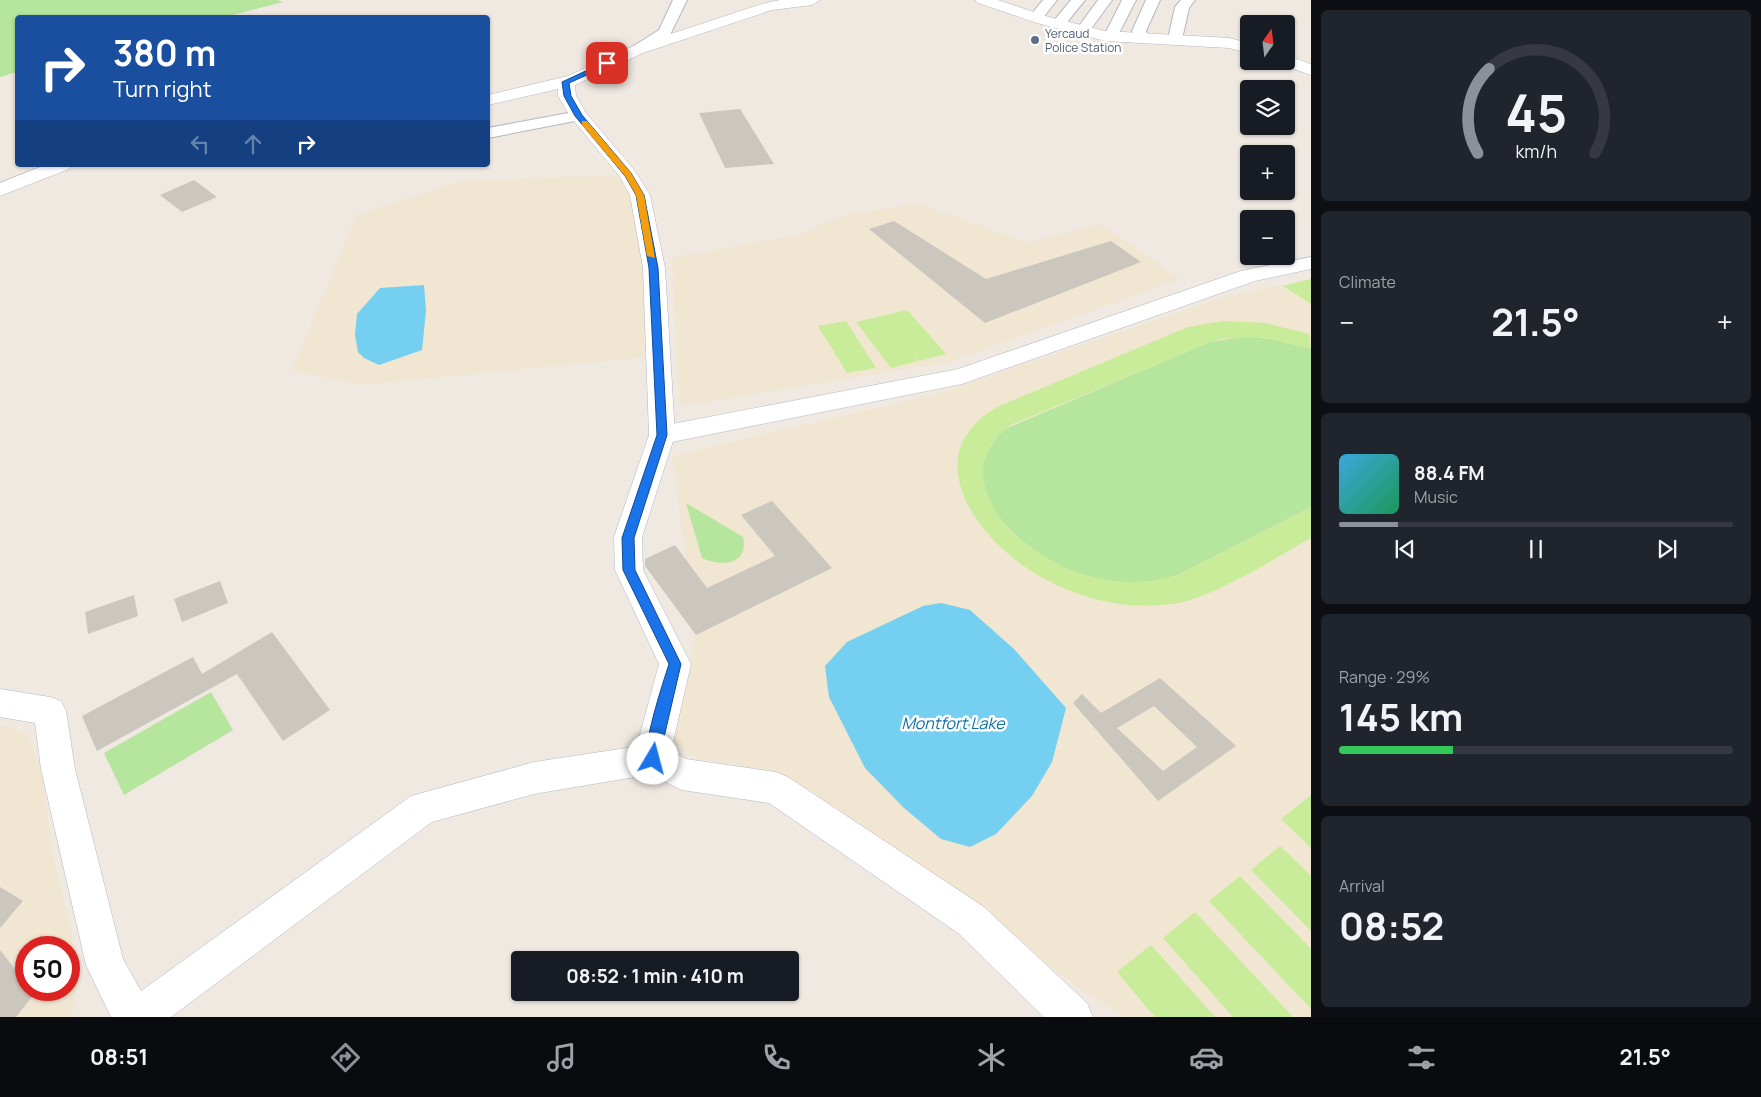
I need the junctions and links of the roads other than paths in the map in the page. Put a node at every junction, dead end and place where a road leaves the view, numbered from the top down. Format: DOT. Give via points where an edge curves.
graph roads {
  1 [pos="680,0"];
  2 [pos="812,0"];
  3 [pos="984,0"];
  4 [pos="1050,0"];
  5 [pos="1078,0"];
  6 [pos="1105,0"];
  7 [pos="1129,0"];
  8 [pos="1152,0"];
  9 [pos="1002,2"];
  10 [pos="1185,3"];
  11 [pos="1023,5"];
  12 [pos="1036,17"];
  13 [pos="1059,23"];
  14 [pos="1083,30"];
  15 [pos="1111,36"];
  16 [pos="1142,37"];
  17 [pos="1175,39"];
  18 [pos="1240,46"];
  19 [pos="637,50"];
  20 [pos="1295,64"];
  21 [pos="1311,70"];
  22 [pos="566,82"];
  23 [pos="490,100"];
  24 [pos="579,116"];
  25 [pos="490,133"];
  26 [pos="57,167"];
  27 [pos="0,190"];
  28 [pos="1311,263"];
  29 [pos="662,435"];
  30 [pos="0,703"];
  31 [pos="653,759"];
  32 [pos="132,1017"];
  33 [pos="138,1017"];
  34 [pos="1073,1017"];
  1 -- 19 [label="street" via="665,32"];
  2 -- 19 [label="main road" via="770,6"];
  3 -- 9 [label="main road"];
  4 -- 12 [label="street"];
  5 -- 13 [label="street"];
  6 -- 14 [label="street"];
  7 -- 15 [label="street"];
  8 -- 10 [label="street"];
  8 -- 16 [label="street" via="1139,31"];
  9 -- 11 [label="main road"];
  10 -- 17 [label="street"];
  11 -- 12 [label="main road"];
  12 -- 13 [label="main road"];
  13 -- 14 [label="main road"];
  14 -- 15 [label="main road"];
  15 -- 16 [label="main road"];
  16 -- 17 [label="main road"];
  17 -- 18 [label="main road"];
  19 -- 22 [label="main road"];
  20 -- 21 [label="main road"];
  22 -- 23 [label="main road"];
  22 -- 24 [label="main road" via="567,96"];
  24 -- 25 [label="street"];
  24 -- 29 [label="main road" via="628,175 640,195 654,268"];
  26 -- 27 [label="main road"];
  28 -- 29 [label="main road" via="1249,276 962,376"];
  29 -- 31 [label="main road" via="628,538 629,570 675,664"];
  30 -- 32 [label="main road" via="50,711 58,770 105,965"];
  31 -- 33 [label="main road" via="534,778 423,808"];
  31 -- 34 [label="main road" via="682,774 776,788 971,920"];
}
